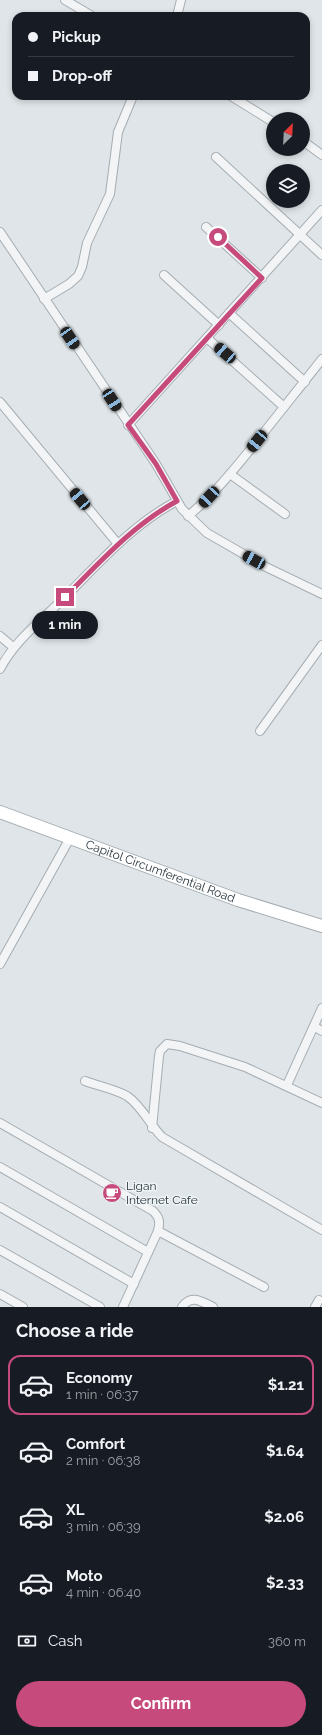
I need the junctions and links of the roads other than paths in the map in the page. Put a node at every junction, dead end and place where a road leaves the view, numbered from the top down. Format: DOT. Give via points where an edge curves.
graph roads {
  1 [pos="65,0"];
  2 [pos="181,0"];
  3 [pos="85,12"];
  4 [pos="178,12"];
  5 [pos="131,100"];
  6 [pos="237,100"];
  7 [pos="266,118"];
  8 [pos="310,146"];
  9 [pos="322,155"];
  10 [pos="216,157"];
  11 [pos="322,210"];
  12 [pos="206,227"];
  13 [pos="0,232"];
  14 [pos="300,234"];
  15 [pos="322,255"];
  16 [pos="164,275"];
  17 [pos="262,278"];
  18 [pos="44,299"];
  19 [pos="229,313"];
  20 [pos="219,325"];
  21 [pos="207,338"];
  22 [pos="322,359"];
  23 [pos="305,382"];
  24 [pos="0,402"];
  25 [pos="284,407"];
  26 [pos="128,425"];
  27 [pos="230,474"];
  28 [pos="177,501"];
  29 [pos="285,514"];
  30 [pos="188,516"];
  31 [pos="118,544"];
  32 [pos="322,594"];
  33 [pos="0,636"];
  34 [pos="322,645"];
  35 [pos="13,647"];
  36 [pos="0,669"];
  37 [pos="260,731"];
  38 [pos="0,812"];
  39 [pos="70,838"];
  40 [pos="322,926"];
  41 [pos="0,964"];
  42 [pos="322,1008"];
  43 [pos="318,1029"];
  44 [pos="85,1081"];
  45 [pos="287,1085"];
  46 [pos="322,1103"];
  47 [pos="0,1123"];
  48 [pos="152,1128"];
  49 [pos="0,1167"];
  50 [pos="0,1207"];
  51 [pos="321,1228"];
  52 [pos="158,1231"];
  53 [pos="0,1250"];
  54 [pos="148,1252"];
  55 [pos="134,1284"];
  56 [pos="264,1287"];
  57 [pos="0,1294"];
  58 [pos="23,1307"];
  59 [pos="100,1307"];
  60 [pos="124,1307"];
  61 [pos="182,1307"];
  62 [pos="213,1307"];
  1 -- 3 [label="street"];
  2 -- 4 [label="street"];
  5 -- 18 [label="street" via="118,132 110,194 87,243 82,267 78,276 69,284"];
  6 -- 7 [label="street"];
  8 -- 9 [label="street"];
  10 -- 14 [label="street"];
  11 -- 14 [label="street"];
  12 -- 17 [label="street"];
  13 -- 18 [label="street"];
  14 -- 15 [label="street"];
  14 -- 17 [label="street"];
  16 -- 20 [label="street"];
  17 -- 19 [label="street"];
  18 -- 26 [label="street"];
  19 -- 20 [label="street"];
  19 -- 23 [label="street"];
  20 -- 21 [label="street"];
  21 -- 25 [label="street"];
  21 -- 26 [label="street"];
  22 -- 23 [label="street"];
  23 -- 25 [label="street"];
  24 -- 31 [label="street"];
  25 -- 27 [label="street"];
  26 -- 28 [label="street" via="156,464"];
  27 -- 29 [label="street"];
  27 -- 30 [label="street" via="203,504"];
  28 -- 30 [label="street"];
  28 -- 31 [label="street" via="146,520"];
  30 -- 32 [label="street" via="217,540"];
  31 -- 35 [label="street"];
  33 -- 35 [label="street"];
  34 -- 37 [label="street"];
  35 -- 36 [label="street"];
  38 -- 39 [label="main road, Capitol Circumferential Road"];
  39 -- 40 [label="main road, Capitol Circumferential Road" via="238,900"];
  39 -- 41 [label="street"];
  42 -- 43 [label="street"];
  43 -- 45 [label="street"];
  44 -- 48 [label="street" via="127,1096 144,1113"];
  45 -- 46 [label="street"];
  45 -- 48 [label="street" via="246,1067 167,1044 159,1056"];
  47 -- 52 [label="street" via="153,1211 160,1222"];
  48 -- 51 [label="street" via="174,1145"];
  49 -- 54 [label="street"];
  50 -- 55 [label="street"];
  52 -- 54 [label="street"];
  52 -- 56 [label="street"];
  53 -- 59 [label="street"];
  54 -- 55 [label="street"];
  55 -- 60 [label="street"];
  57 -- 58 [label="street"];
  61 -- 62 [label="street" via="186,1302 196,1299"];
}
